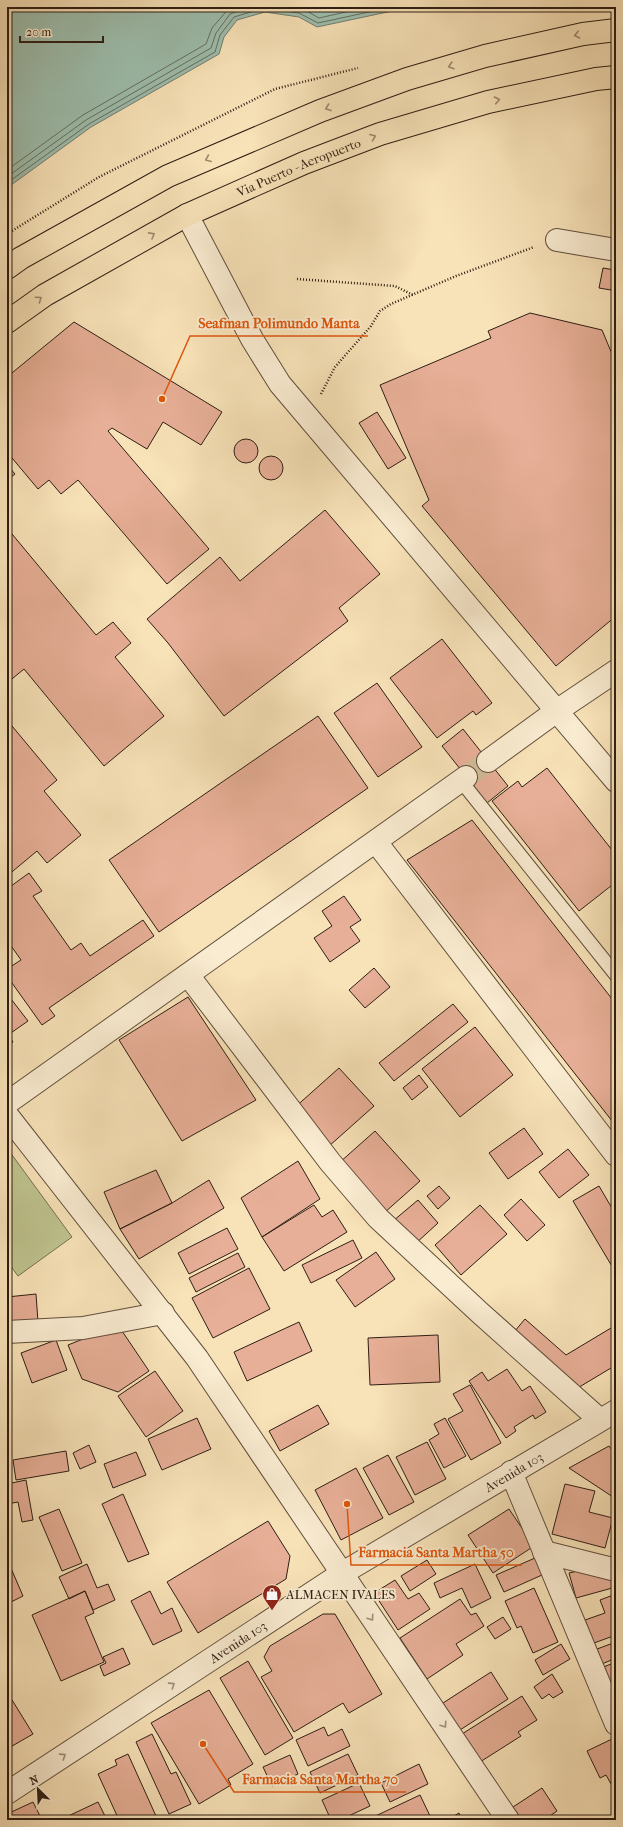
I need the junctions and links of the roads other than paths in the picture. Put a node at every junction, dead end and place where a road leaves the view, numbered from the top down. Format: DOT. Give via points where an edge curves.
graph roads {
  1 [pos="616,30"];
  2 [pos="616,77"];
  3 [pos="187,215"];
  4 [pos="557,240"];
  5 [pos="616,250"];
  6 [pos="7,268"];
  7 [pos="7,322"];
  8 [pos="616,671"];
  9 [pos="558,710"];
  10 [pos="488,761"];
  11 [pos="464,779"];
  12 [pos="616,781"];
  13 [pos="376,842"];
  14 [pos="188,975"];
  15 [pos="616,975"];
  16 [pos="7,1103"];
  17 [pos="7,1115"];
  18 [pos="616,1155"];
  19 [pos="162,1313"];
  20 [pos="7,1332"];
  21 [pos="608,1416"];
  22 [pos="512,1472"];
  23 [pos="544,1552"];
  24 [pos="616,1570"];
  25 [pos="341,1574"];
  26 [pos="616,1724"];
  27 [pos="7,1793"];
  28 [pos="508,1820"];
  1 -- 6 [label="main road, one-way" via="583,34 485,56 406,79 320,111 168,176"];
  3 -- 2 [label="main road, Via Puerto - Aeropuerto, one-way" via="304,163 380,134 488,102"];
  7 -- 3 [label="main road, Via Puerto - Aeropuerto, one-way" via="45,295"];
  3 -- 9 [label="street" via="252,340 280,384"];
  4 -- 5 [label="street"];
  8 -- 9 [label="street"];
  9 -- 10 [label="street"];
  9 -- 12 [label="street"];
  11 -- 13 [label="street"];
  11 -- 15 [label="lane"];
  13 -- 14 [label="street"];
  13 -- 18 [label="street"];
  14 -- 16 [label="street"];
  14 -- 21 [label="street" via="330,1162 378,1218 479,1312"];
  17 -- 19 [label="street"];
  19 -- 20 [label="street" via="83,1328"];
  19 -- 25 [label="street" via="197,1358"];
  21 -- 22 [label="street, Avenida 103"];
  22 -- 23 [label="street"];
  22 -- 25 [label="street, Avenida 103"];
  23 -- 24 [label="street"];
  23 -- 26 [label="street"];
  27 -- 25 [label="street, Avenida 103, one-way"];
  25 -- 28 [label="street, one-way"];
}
